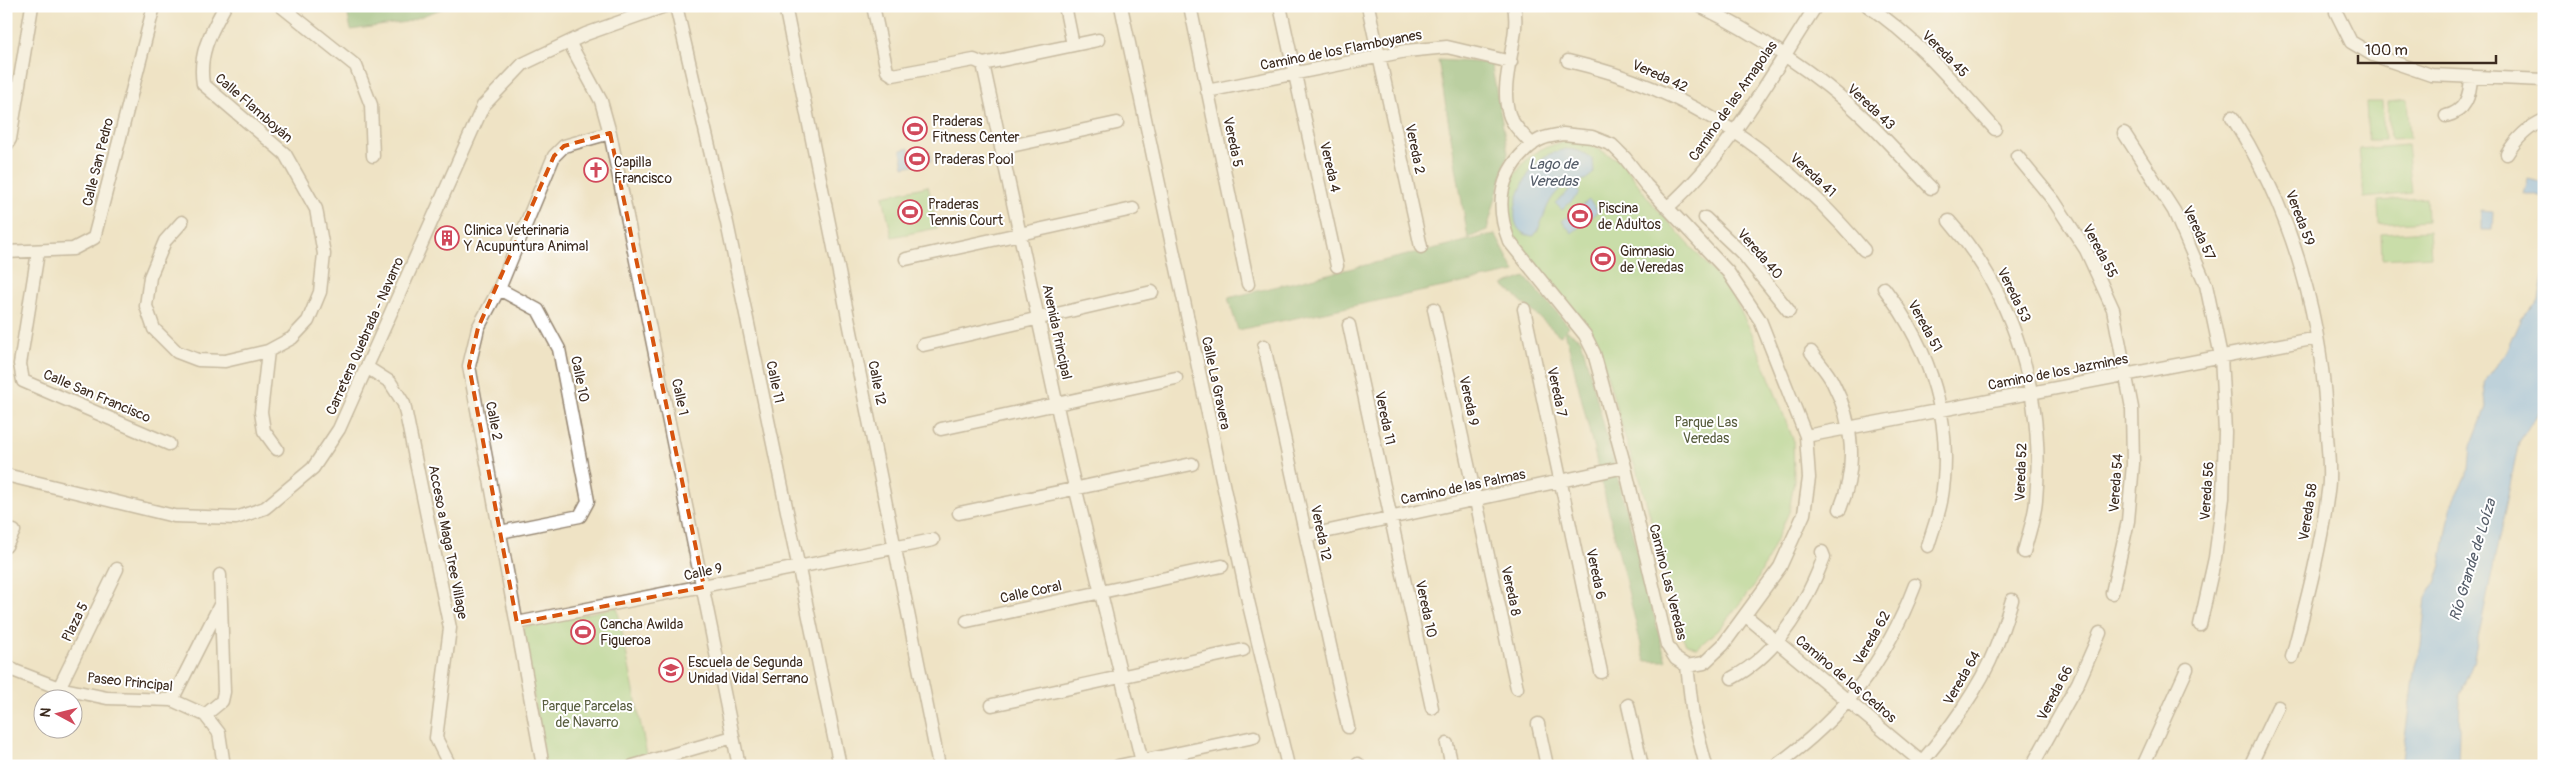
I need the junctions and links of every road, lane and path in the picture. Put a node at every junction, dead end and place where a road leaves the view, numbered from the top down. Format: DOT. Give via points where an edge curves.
graph roads {
  1 [pos="32,6"];
  2 [pos="154,6"];
  3 [pos="225,6"];
  4 [pos="281,6"];
  5 [pos="665,6"];
  6 [pos="676,6"];
  7 [pos="785,6"];
  8 [pos="873,6"];
  9 [pos="1065,6"];
  10 [pos="1121,6"];
  11 [pos="1190,6"];
  12 [pos="1280,6"];
  13 [pos="1368,6"];
  14 [pos="1514,6"];
  15 [pos="1700,6"];
  16 [pos="1816,6"];
  17 [pos="1868,6"];
  18 [pos="2336,6"];
  19 [pos="1098,40"];
  20 [pos="569,42"];
  21 [pos="1073,45"];
  22 [pos="1784,56"];
  23 [pos="1380,57"];
  24 [pos="1568,61"];
  25 [pos="1510,62"];
  26 [pos="983,64"];
  27 [pos="1294,74"];
  28 [pos="2471,77"];
  29 [pos="2544,80"];
  30 [pos="1207,91"];
  31 [pos="2446,116"];
  32 [pos="2232,117"];
  33 [pos="2544,120"];
  34 [pos="1117,123"];
  35 [pos="1995,129"];
  36 [pos="1734,130"];
  37 [pos="610,133"];
  38 [pos="2124,133"];
  39 [pos="1532,145"];
  40 [pos="6,146"];
  41 [pos="1001,148"];
  42 [pos="2507,154"];
  43 [pos="373,156"];
  44 [pos="2017,156"];
  45 [pos="1931,188"];
  46 [pos="1668,207"];
  47 [pos="1133,209"];
  48 [pos="1705,218"];
  49 [pos="1949,221"];
  50 [pos="182,222"];
  51 [pos="1020,233"];
  52 [pos="1421,247"];
  53 [pos="1864,250"];
  54 [pos="6,252"];
  55 [pos="38,252"];
  56 [pos="1744,255"];
  57 [pos="906,259"];
  58 [pos="1337,266"];
  59 [pos="1728,272"];
  60 [pos="1248,284"];
  61 [pos="1884,288"];
  62 [pos="499,289"];
  63 [pos="1152,292"];
  64 [pos="1434,309"];
  65 [pos="1524,309"];
  66 [pos="1789,312"];
  67 [pos="1039,320"];
  68 [pos="1349,326"];
  69 [pos="2317,338"];
  70 [pos="923,345"];
  71 [pos="1264,346"];
  72 [pos="268,350"];
  73 [pos="1811,352"];
  74 [pos="2221,356"];
  75 [pos="368,368"];
  76 [pos="2125,374"];
  77 [pos="1176,378"];
  78 [pos="2033,391"];
  79 [pos="1057,404"];
  80 [pos="1940,410"];
  81 [pos="1850,427"];
  82 [pos="941,429"];
  83 [pos="1806,436"];
  84 [pos="169,444"];
  85 [pos="277,450"];
  86 [pos="1192,464"];
  87 [pos="1625,468"];
  88 [pos="6,476"];
  89 [pos="1561,482"];
  90 [pos="1076,488"];
  91 [pos="1476,500"];
  92 [pos="1840,509"];
  93 [pos="959,513"];
  94 [pos="1391,517"];
  95 [pos="14,532"];
  96 [pos="500,532"];
  97 [pos="1306,536"];
  98 [pos="932,540"];
  99 [pos="6,546"];
  100 [pos="1928,546"];
  101 [pos="895,547"];
  102 [pos="1822,552"];
  103 [pos="2024,552"];
  104 [pos="799,566"];
  105 [pos="1222,566"];
  106 [pos="117,569"];
  107 [pos="220,575"];
  108 [pos="1915,585"];
  109 [pos="704,587"];
  110 [pos="1101,592"];
  111 [pos="2112,593"];
  112 [pos="2012,600"];
  113 [pos="221,603"];
  114 [pos="1746,616"];
  115 [pos="967,621"];
  116 [pos="517,623"];
  117 [pos="2200,625"];
  118 [pos="2100,633"];
  119 [pos="1777,641"];
  120 [pos="1243,650"];
  121 [pos="2292,658"];
  122 [pos="6,665"];
  123 [pos="1687,666"];
  124 [pos="2187,669"];
  125 [pos="1601,672"];
  126 [pos="1121,675"];
  127 [pos="1732,678"];
  128 [pos="59,688"];
  129 [pos="1517,688"];
  130 [pos="172,700"];
  131 [pos="1849,702"];
  132 [pos="992,705"];
  133 [pos="1628,705"];
  134 [pos="2278,707"];
  135 [pos="1432,708"];
  136 [pos="205,715"];
  137 [pos="1538,724"];
  138 [pos="1348,727"];
  139 [pos="733,737"];
  140 [pos="1254,738"];
  141 [pos="1447,744"];
  142 [pos="1142,763"];
  143 [pos="638,765"];
  144 [pos="1922,765"];
  145 [pos="224,766"];
  146 [pos="450,766"];
  147 [pos="543,766"];
  148 [pos="740,766"];
  149 [pos="840,766"];
  150 [pos="939,766"];
  151 [pos="1118,766"];
  152 [pos="1288,766"];
  153 [pos="1452,766"];
  154 [pos="1547,766"];
  155 [pos="1642,766"];
  156 [pos="1706,766"];
  157 [pos="1775,766"];
  158 [pos="2032,766"];
  159 [pos="2143,766"];
  160 [pos="2250,766"];
  1 -- 40 [label="street" via="10,139"];
  2 -- 55 [label="street, Calle San Pedro" via="94,238 73,249"];
  3 -- 72 [label="street, Calle Flamboyán" via="206,41 200,68 203,84 285,154 316,209 324,254 320,292 308,321 292,338"];
  4 -- 43 [label="street" via="356,66 371,105"];
  5 -- 20 [label="street, Carretera Quebrada - Navarro"];
  6 -- 104 [label="street, Calle 11" via="727,223"];
  7 -- 101 [label="street, Calle 12"];
  8 -- 26 [label="street" via="887,71 893,75 974,60"];
  9 -- 21 [label="street"];
  10 -- 152 [label="street, Calle La Gravera" via="1246,592"];
  11 -- 30 [label="street, Vereda 5"];
  12 -- 27 [label="street, Vereda 4"];
  13 -- 23 [label="street, Vereda 2"];
  14 -- 25 [label="street"];
  15 -- 22 [label="street, Vereda 43"];
  16 -- 22 [label="street, Camino de las Amapolas"];
  17 -- 35 [label="street, Vereda 45" via="1932,60"];
  18 -- 28 [label="street" via="2351,42 2373,56 2431,75"];
  19 -- 21 [label="street"];
  20 -- 37 [label="street, Calle 1" via="601,101"];
  20 -- 75 [label="street, Carretera Quebrada - Navarro" via="523,64 483,106"];
  21 -- 26 [label="street"];
  22 -- 36 [label="street, Camino de las Amapolas"];
  22 -- 45 [label="street, Vereda 43" via="1861,115"];
  23 -- 25 [label="street, Camino de los Flamboyanes" via="1406,50 1447,47"];
  23 -- 27 [label="street, Camino de los Flamboyanes"];
  23 -- 52 [label="street, Vereda 2"];
  24 -- 36 [label="street, Vereda 42" via="1610,71 1669,94"];
  25 -- 39 [label="street" via="1506,84 1509,115"];
  26 -- 41 [label="street, Avenida Principal"];
  27 -- 30 [label="street, Camino de los Flamboyanes"];
  27 -- 58 [label="street, Vereda 4"];
  28 -- 29 [label="street"];
  28 -- 31 [label="street" via="2464,106"];
  30 -- 60 [label="street, Vereda 5"];
  32 -- 69 [label="street, Vereda 59" via="2253,150 2278,201 2301,263"];
  33 -- 42 [label="street" via="2520,136"];
  34 -- 41 [label="street"];
  36 -- 46 [label="street, Camino de las Amapolas" via="1694,184"];
  36 -- 53 [label="street, Vereda 41" via="1787,169 1841,222"];
  37 -- 62 [label="street, Calle 2" via="564,146 554,156"];
  37 -- 109 [label="street, Calle 1"];
  38 -- 74 [label="street, Vereda 57" via="2174,211 2206,285"];
  39 -- 46 [label="street, Camino Las Veredas" via="1544,138 1563,134 1592,136 1612,145"];
  39 -- 87 [label="street, Camino Las Veredas" via="1514,161 1505,179 1500,199 1502,223 1509,241 1585,335"];
  41 -- 51 [label="street, Avenida Principal"];
  44 -- 76 [label="street, Vereda 55" via="2054,201 2086,250 2113,310"];
  46 -- 59 [label="street, Camino Las Veredas"];
  47 -- 51 [label="street"];
  48 -- 56 [label="street, Vereda 40"];
  49 -- 78 [label="street, Vereda 53" via="1972,247 1996,287 2015,330"];
  50 -- 72 [label="street, Calle Flamboyán" via="165,241 150,277 146,306 154,329 177,352 198,360 225,361"];
  51 -- 57 [label="street"];
  51 -- 67 [label="street, Avenida Principal"];
  54 -- 55 [label="street, Calle San Pedro"];
  55 -- 84 [label="street, Calle San Francisco" via="20,364 23,381"];
  56 -- 59 [label="street"];
  56 -- 66 [label="street, Vereda 40"];
  59 -- 83 [label="street, Camino Las Veredas" via="1760,320"];
  61 -- 80 [label="street, Vereda 51" via="1906,316 1927,359"];
  62 -- 96 [label="street, Calle 2" via="478,328 469,366"];
  62 -- 96 [label="street, Calle 10" via="538,310 559,349 588,501 580,516"];
  63 -- 67 [label="street"];
  64 -- 91 [label="street, Vereda 9"];
  65 -- 89 [label="street, Vereda 7"];
  67 -- 70 [label="street"];
  67 -- 79 [label="street, Avenida Principal"];
  68 -- 94 [label="street, Vereda 11"];
  69 -- 74 [label="street, Camino de los Jazmines"];
  69 -- 121 [label="street, Vereda 58" via="2326,387 2329,490 2314,570"];
  71 -- 97 [label="street, Vereda 12"];
  72 -- 85 [label="street" via="261,412 264,431"];
  73 -- 81 [label="street" via="1834,383"];
  74 -- 76 [label="street, Camino de los Jazmines"];
  74 -- 117 [label="street, Vereda 56" via="2224,498"];
  75 -- 88 [label="street, Carretera Quebrada - Navarro" via="339,429 313,468 266,508 236,518 174,516"];
  75 -- 146 [label="street, Acceso a Maga Tree Village" via="390,382 404,404 450,628 436,738"];
  76 -- 78 [label="street, Camino de los Jazmines"];
  76 -- 111 [label="street, Vereda 54" via="2132,408 2133,464 2128,521"];
  77 -- 79 [label="street"];
  78 -- 80 [label="street, Camino de los Jazmines"];
  78 -- 103 [label="street, Vereda 52" via="2038,448 2036,502"];
  79 -- 82 [label="street"];
  79 -- 90 [label="street, Avenida Principal"];
  80 -- 81 [label="street, Camino de los Jazmines"];
  80 -- 100 [label="street, Vereda 51" via="1946,463 1941,504"];
  81 -- 83 [label="street, Camino de los Jazmines"];
  81 -- 92 [label="street" via="1852,457 1848,491"];
  83 -- 114 [label="street, Camino Las Veredas" via="1809,478 1804,514 1780,567"];
  86 -- 90 [label="street"];
  87 -- 89 [label="street, Camino de las Palmas"];
  87 -- 123 [label="street, Camino Las Veredas" via="1667,645 1676,659"];
  89 -- 91 [label="street, Camino de las Palmas"];
  89 -- 125 [label="street, Vereda 6"];
  90 -- 93 [label="street"];
  90 -- 110 [label="street, Avenida Principal"];
  91 -- 94 [label="street, Camino de las Palmas"];
  91 -- 129 [label="street, Vereda 8"];
  94 -- 97 [label="street, Camino de las Palmas"];
  94 -- 135 [label="street, Vereda 10"];
  95 -- 99 [label="street"];
  96 -- 116 [label="street, Calle 2"];
  97 -- 138 [label="street, Vereda 12"];
  98 -- 101 [label="street, Calle 9"];
  101 -- 104 [label="street, Calle 9"];
  101 -- 150 [label="street, Calle 12"];
  102 -- 119 [label="street" via="1824,557 1810,591"];
  104 -- 109 [label="street, Calle 9"];
  104 -- 149 [label="street, Calle 11"];
  105 -- 110 [label="street, Calle Coral"];
  106 -- 128 [label="street, Plaza 5"];
  107 -- 113 [label="street"];
  108 -- 131 [label="street, Vereda 62" via="1894,634"];
  109 -- 116 [label="street, Calle 9"];
  109 -- 139 [label="street, Calle 1"];
  110 -- 115 [label="street, Calle Coral"];
  110 -- 126 [label="street, Avenida Principal"];
  112 -- 144 [label="street, Vereda 64" via="1995,649 1964,706"];
  113 -- 130 [label="street"];
  113 -- 136 [label="street" via="224,692 222,701"];
  114 -- 119 [label="street, Camino de los Cedros"];
  114 -- 123 [label="street, Camino Las Veredas" via="1723,645 1704,662"];
  116 -- 147 [label="street, Calle 2"];
  118 -- 158 [label="street, Vereda 66" via="2078,683"];
  119 -- 127 [label="street" via="1756,662"];
  119 -- 131 [label="street, Camino de los Cedros"];
  120 -- 126 [label="street"];
  122 -- 128 [label="street, Paseo Principal"];
  123 -- 156 [label="street" via="1693,716"];
  124 -- 159 [label="street"];
  126 -- 132 [label="street"];
  126 -- 142 [label="street, Avenida Principal"];
  128 -- 130 [label="street, Paseo Principal" via="107,698"];
  130 -- 136 [label="street, Paseo Principal"];
  131 -- 144 [label="street, Camino de los Cedros"];
  131 -- 157 [label="street, Vereda 62" via="1822,729"];
  133 -- 155 [label="street"];
  134 -- 160 [label="street"];
  136 -- 145 [label="street, Paseo Principal" via="216,729"];
  137 -- 154 [label="street"];
  139 -- 143 [label="street"];
  139 -- 148 [label="street, Calle 1"];
  140 -- 142 [label="street"];
  141 -- 153 [label="street"];
  142 -- 151 [label="street"];
}
